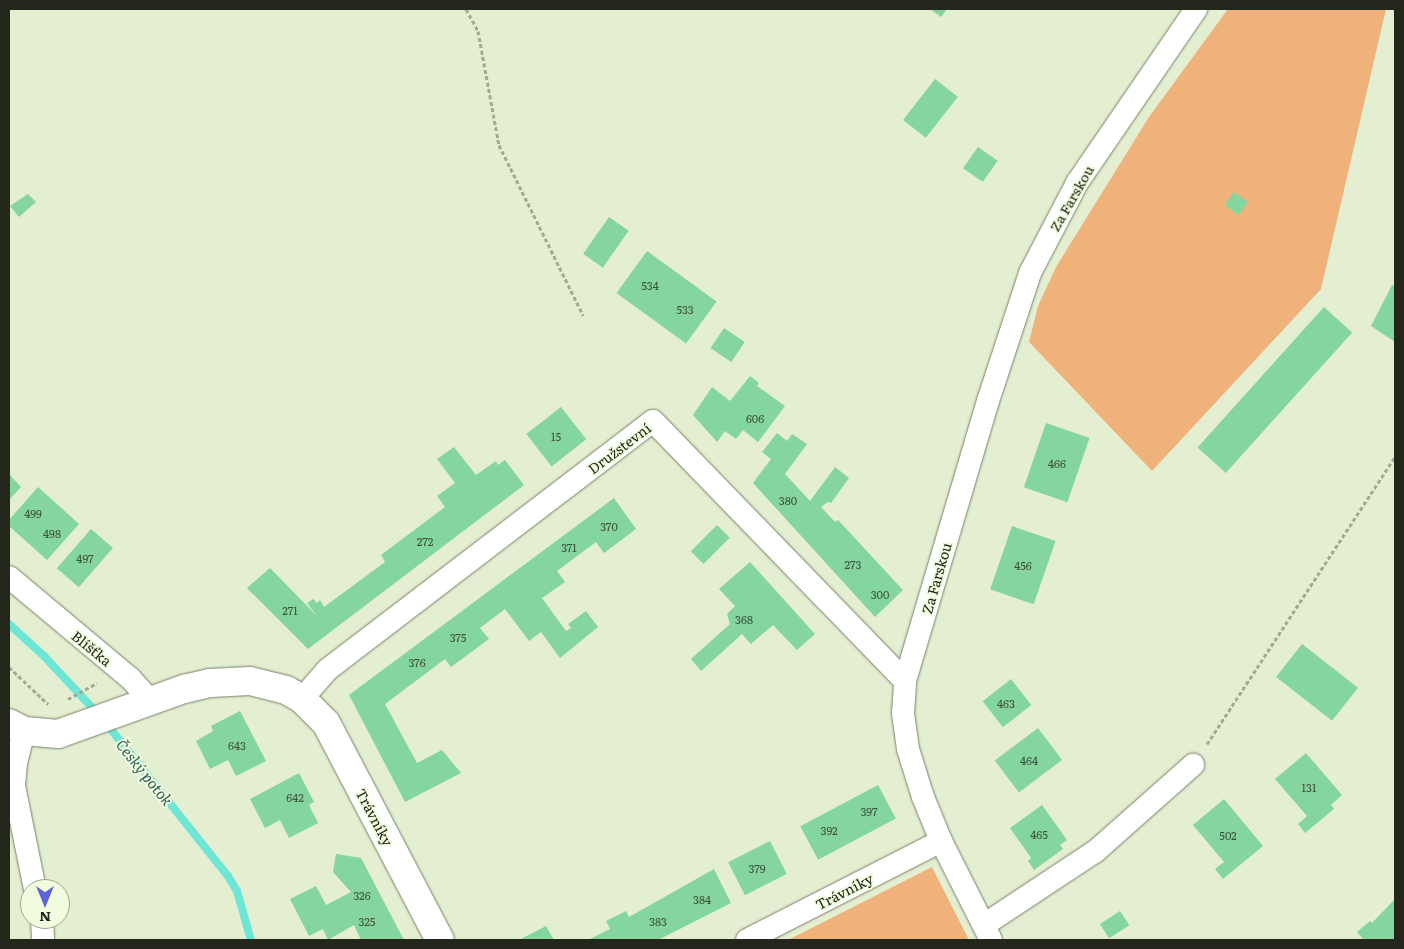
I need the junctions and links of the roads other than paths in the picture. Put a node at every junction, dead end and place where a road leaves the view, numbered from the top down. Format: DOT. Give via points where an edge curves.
graph roads {
  1 [pos="1196,9"];
  2 [pos="9,578"];
  3 [pos="906,681"];
  4 [pos="302,698"];
  5 [pos="151,701"];
  6 [pos="17,727"];
  7 [pos="1193,765"];
  8 [pos="941,842"];
  9 [pos="33,879"];
  10 [pos="988,933"];
  11 [pos="440,940"];
  12 [pos="748,940"];
  1 -- 3 [label="street, Za Farskou" via="1077,183 1030,273 988,402"];
  2 -- 5 [label="street, Blíšťka" via="130,678"];
  3 -- 4 [label="street, Družstevní" via="653,421 327,670"];
  3 -- 8 [label="street, Za Farskou" via="903,712 908,749"];
  4 -- 5 [label="street" via="268,683 230,680 184,689"];
  4 -- 11 [label="street, Trávníky" via="326,723"];
  5 -- 6 [label="street" via="58,734"];
  6 -- 9 [label="street" via="14,786"];
  7 -- 10 [label="street, Za Farskou" via="1096,851"];
  8 -- 10 [label="street, Za Farskou"];
  8 -- 12 [label="street, Trávníky"];
}
